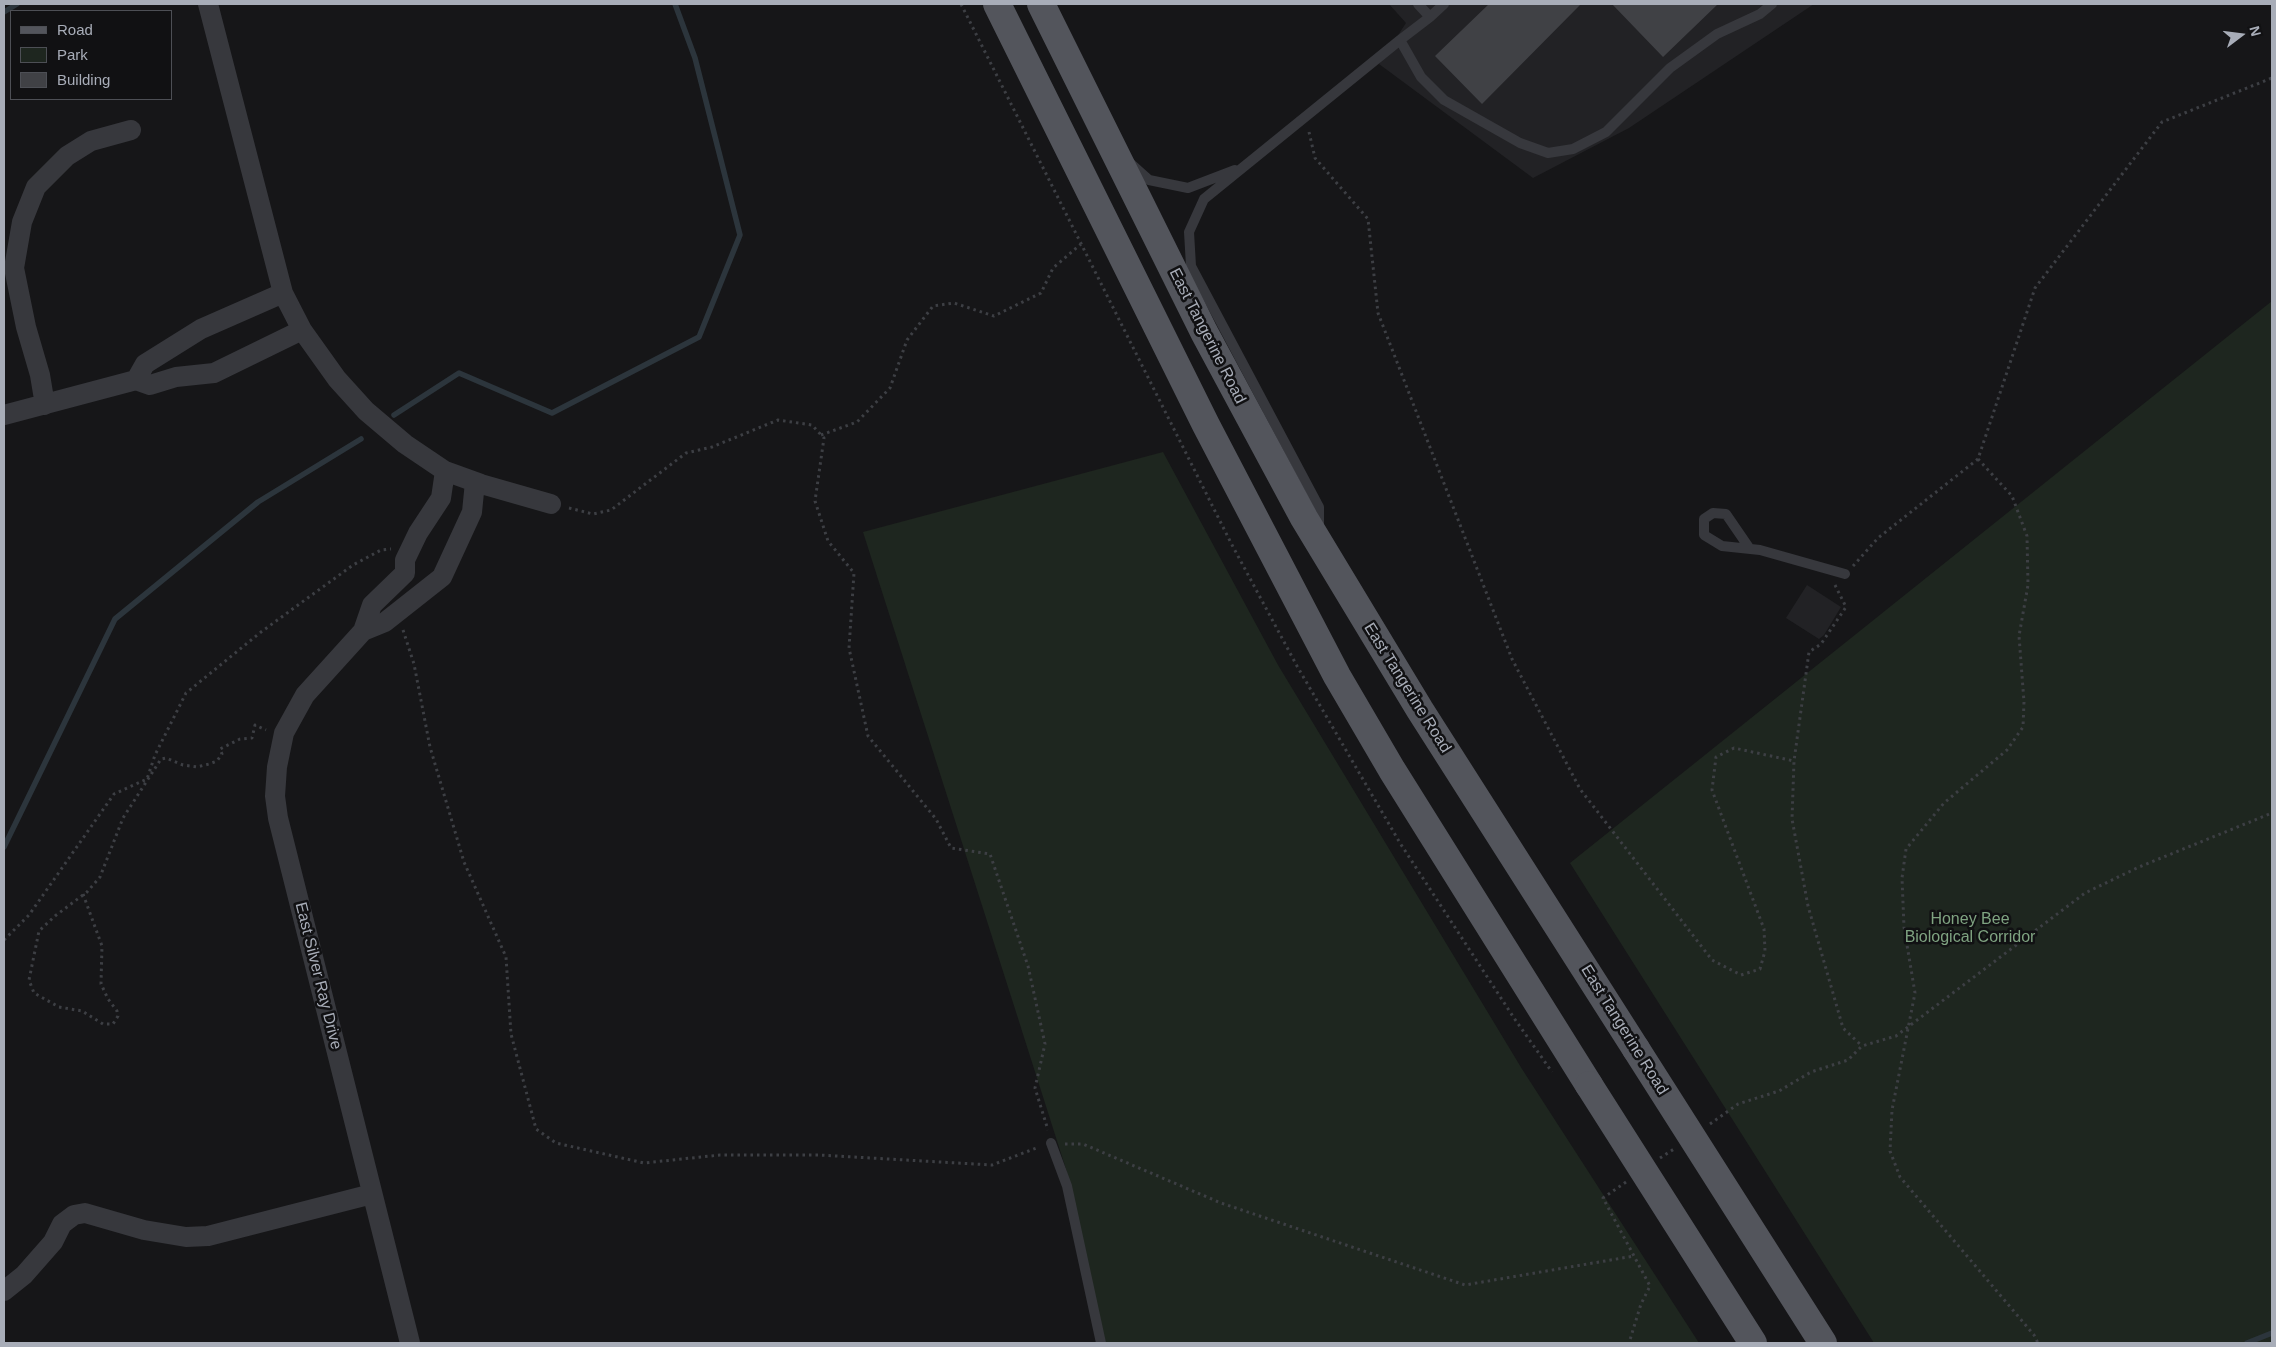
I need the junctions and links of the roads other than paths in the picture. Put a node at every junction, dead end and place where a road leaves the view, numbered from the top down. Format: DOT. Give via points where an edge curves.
graph roads {
  1 [pos="208,4"];
  2 [pos="996,4"];
  3 [pos="1041,4"];
  4 [pos="1418,4"];
  5 [pos="1444,4"];
  6 [pos="1772,4"];
  7 [pos="1430,17"];
  8 [pos="1400,40"];
  9 [pos="131,130"];
  10 [pos="1112,147"];
  11 [pos="1245,166"];
  12 [pos="283,293"];
  13 [pos="302,330"];
  14 [pos="136,380"];
  15 [pos="45,405"];
  16 [pos="4,415"];
  17 [pos="445,471"];
  18 [pos="475,482"];
  19 [pos="551,504"];
  20 [pos="1320,545"];
  21 [pos="1750,549"];
  22 [pos="1845,574"];
  23 [pos="363,631"];
  24 [pos="1051,1143"];
  25 [pos="372,1194"];
  26 [pos="4,1291"];
  27 [pos="410,1343"];
  28 [pos="1101,1343"];
  29 [pos="1752,1343"];
  30 [pos="1823,1343"];
  1 -- 12 [label="street"];
  2 -- 29 [label="main road, bridge" via="1206,425 1337,676 1396,778"];
  3 -- 10 [label="main road, East Tangerine Road"];
  4 -- 7 [label="lane"];
  5 -- 7 [label="lane"];
  6 -- 8 [label="lane" via="1760,14 1717,34 1670,68 1606,132 1573,150 1548,153 1520,143 1444,100 1421,77"];
  7 -- 8 [label="lane"];
  8 -- 11 [label="lane"];
  9 -- 15 [label="street" via="91,141 67,156 36,187 22,222 14,268"];
  10 -- 11 [label="lane" via="1149,180 1188,188"];
  10 -- 20 [label="main road, East Tangerine Road" via="1247,414"];
  11 -- 20 [label="lane" via="1204,199 1189,232 1191,266 1319,507"];
  12 -- 13 [label="street"];
  12 -- 14 [label="street" via="201,328 145,364"];
  13 -- 14 [label="street" via="214,373 150,385"];
  13 -- 17 [label="street" via="337,379 366,411 405,444"];
  14 -- 15 [label="street"];
  15 -- 16 [label="street"];
  17 -- 18 [label="street"];
  17 -- 23 [label="street, East Silver Ray Drive" via="441,498 418,533 405,560 405,572 372,605"];
  18 -- 19 [label="street"];
  18 -- 23 [label="street, East Silver Ray Drive" via="472,512 442,577 385,622"];
  20 -- 30 [label="main road, East Tangerine Road, bridge" via="1420,710"];
  21 -- 21 [label="lane" via="1722,546 1704,535 1704,519 1713,513 1726,514"];
  21 -- 22 [label="lane"];
  23 -- 25 [label="street, East Silver Ray Drive" via="305,695 283,736 275,796"];
  24 -- 28 [label="lane" via="1067,1186"];
  25 -- 26 [label="street" via="208,1236 186,1237 144,1230 85,1213 74,1215 62,1224 53,1242 24,1275"];
  25 -- 27 [label="street, East Silver Ray Drive"];
}
